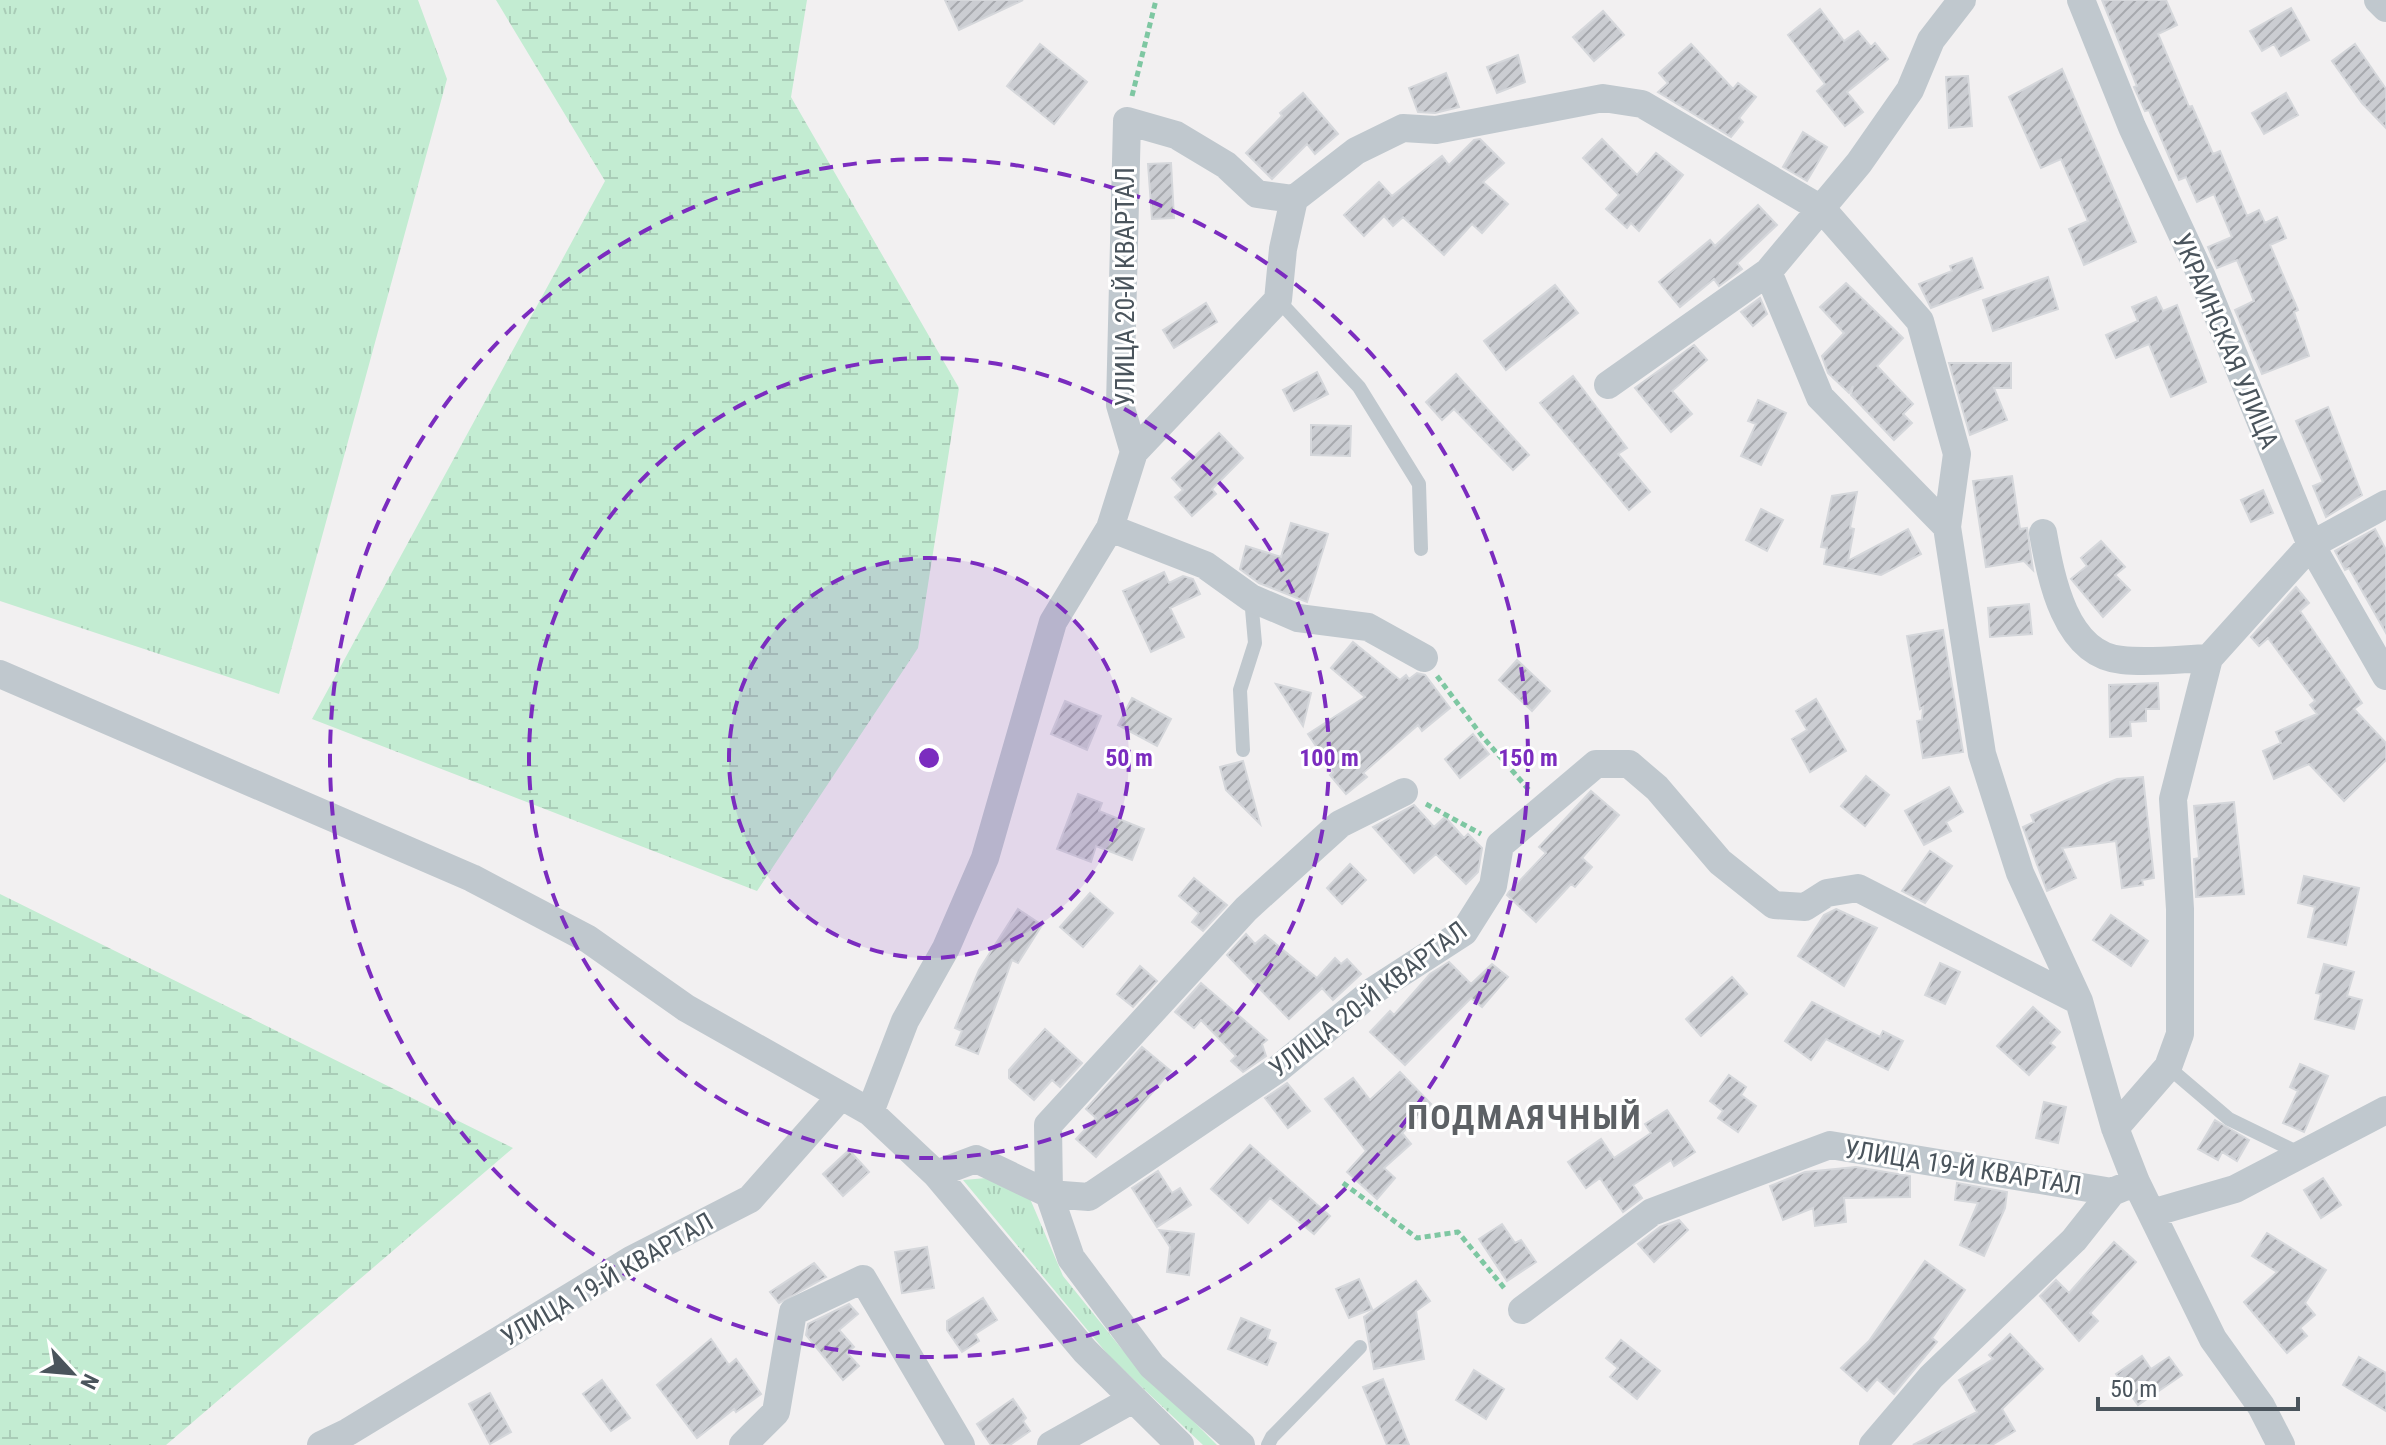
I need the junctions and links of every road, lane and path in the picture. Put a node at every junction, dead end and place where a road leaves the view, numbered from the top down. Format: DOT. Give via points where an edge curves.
graph roads {
  1 [pos="1156,0"];
  2 [pos="1962,0"];
  3 [pos="2081,0"];
  4 [pos="2378,0"];
  5 [pos="2386,8"];
  6 [pos="1127,121"];
  7 [pos="1294,199"];
  8 [pos="1823,210"];
  9 [pos="1768,272"];
  10 [pos="1278,300"];
  11 [pos="1608,385"];
  12 [pos="1134,452"];
  13 [pos="2386,504"];
  14 [pos="1947,527"];
  15 [pos="1110,528"];
  16 [pos="2043,533"];
  17 [pos="2311,545"];
  18 [pos="1421,549"];
  19 [pos="1251,598"];
  20 [pos="1424,658"];
  21 [pos="2209,658"];
  22 [pos="0,674"];
  23 [pos="2386,676"];
  24 [pos="1243,750"];
  25 [pos="1404,792"];
  26 [pos="1543,805"];
  27 [pos="1500,845"];
  28 [pos="2079,1001"];
  29 [pos="2168,1067"];
  30 [pos="841,1096"];
  31 [pos="2386,1110"];
  32 [pos="870,1112"];
  33 [pos="2115,1128"];
  34 [pos="2303,1155"];
  35 [pos="936,1174"];
  36 [pos="1343,1183"];
  37 [pos="2124,1187"];
  38 [pos="1049,1194"];
  39 [pos="2152,1213"];
  40 [pos="1522,1310"];
  41 [pos="1360,1347"];
  42 [pos="1133,1399"];
  43 [pos="321,1445"];
  44 [pos="743,1445"];
  45 [pos="961,1445"];
  46 [pos="1051,1445"];
  47 [pos="1180,1445"];
  48 [pos="1241,1445"];
  49 [pos="1268,1445"];
  50 [pos="1873,1445"];
  51 [pos="2281,1445"];
  1 -- 6 [label="path"];
  2 -- 8 [label="street" via="1931,40 1910,90"];
  3 -- 17 [label="street, УКРАИНСКАЯ УЛИЦА"];
  4 -- 5 [label="street"];
  6 -- 7 [label="street" via="1176,135 1226,165 1257,194"];
  6 -- 12 [label="street, УЛИЦА 20-Й КВАРТАЛ" via="1120,405"];
  7 -- 8 [label="street" via="1356,151 1403,128 1436,130 1603,98 1642,104"];
  7 -- 10 [label="street"];
  8 -- 9 [label="street"];
  8 -- 14 [label="street" via="1920,321 1957,454"];
  9 -- 11 [label="street"];
  9 -- 14 [label="street" via="1820,397"];
  10 -- 12 [label="street, УЛИЦА 20-Й КВАРТАЛ"];
  10 -- 18 [label="lane" via="1359,387 1419,484"];
  12 -- 15 [label="street, УЛИЦА 20-Й КВАРТАЛ"];
  13 -- 17 [label="street"];
  14 -- 28 [label="street" via="1982,754 2020,873"];
  15 -- 19 [label="street" via="1205,565"];
  15 -- 32 [label="street, УЛИЦА 20-Й КВАРТАЛ" via="1053,622 985,858 946,948 905,1021"];
  16 -- 21 [label="street" via="2053,583 2074,629 2094,650 2120,660"];
  17 -- 21 [label="street"];
  17 -- 23 [label="street, УКРАИНСКАЯ УЛИЦА"];
  19 -- 20 [label="street" via="1298,618 1368,627"];
  19 -- 24 [label="lane" via="1255,643 1240,690"];
  20 -- 26 [label="path"];
  21 -- 29 [label="street" via="2173,799 2180,1034"];
  22 -- 30 [label="street" via="472,878 588,939 686,1008"];
  25 -- 27 [label="path"];
  25 -- 38 [label="street" via="1340,824 1246,909 1048,1125"];
  26 -- 27 [label="street"];
  26 -- 28 [label="street" via="1596,764 1629,764 1657,788 1720,862 1774,905 1805,907 1827,893 1858,888"];
  27 -- 38 [label="street, УЛИЦА 20-Й КВАРТАЛ" via="1493,886 1464,932 1373,991 1278,1069 1089,1197"];
  28 -- 33 [label="street"];
  29 -- 33 [label="street"];
  29 -- 34 [label="lane" via="2229,1119"];
  30 -- 32 [label="street"];
  30 -- 43 [label="street, УЛИЦА 19-Й КВАРТАЛ" via="750,1199 631,1260"];
  31 -- 34 [label="street"];
  32 -- 35 [label="street"];
  33 -- 37 [label="street"];
  34 -- 39 [label="street" via="2235,1189"];
  35 -- 38 [label="street, УЛИЦА 20-Й КВАРТАЛ" via="976,1159"];
  35 -- 42 [label="street" via="1085,1351"];
  36 -- 40 [label="path" via="1417,1238 1458,1232"];
  37 -- 39 [label="street"];
  37 -- 40 [label="street, УЛИЦА 19-Й КВАРТАЛ" via="1830,1145 1652,1212"];
  37 -- 50 [label="street, УЛИЦА 19-Й КВАРТАЛ" via="1931,1377"];
  38 -- 48 [label="street" via="1071,1258 1125,1331 1152,1366"];
  39 -- 51 [label="street" via="2213,1339 2261,1406"];
  41 -- 49 [label="lane"];
  42 -- 46 [label="street"];
  42 -- 47 [label="street"];
  44 -- 45 [label="street" via="776,1412 793,1312 863,1279"];
}
